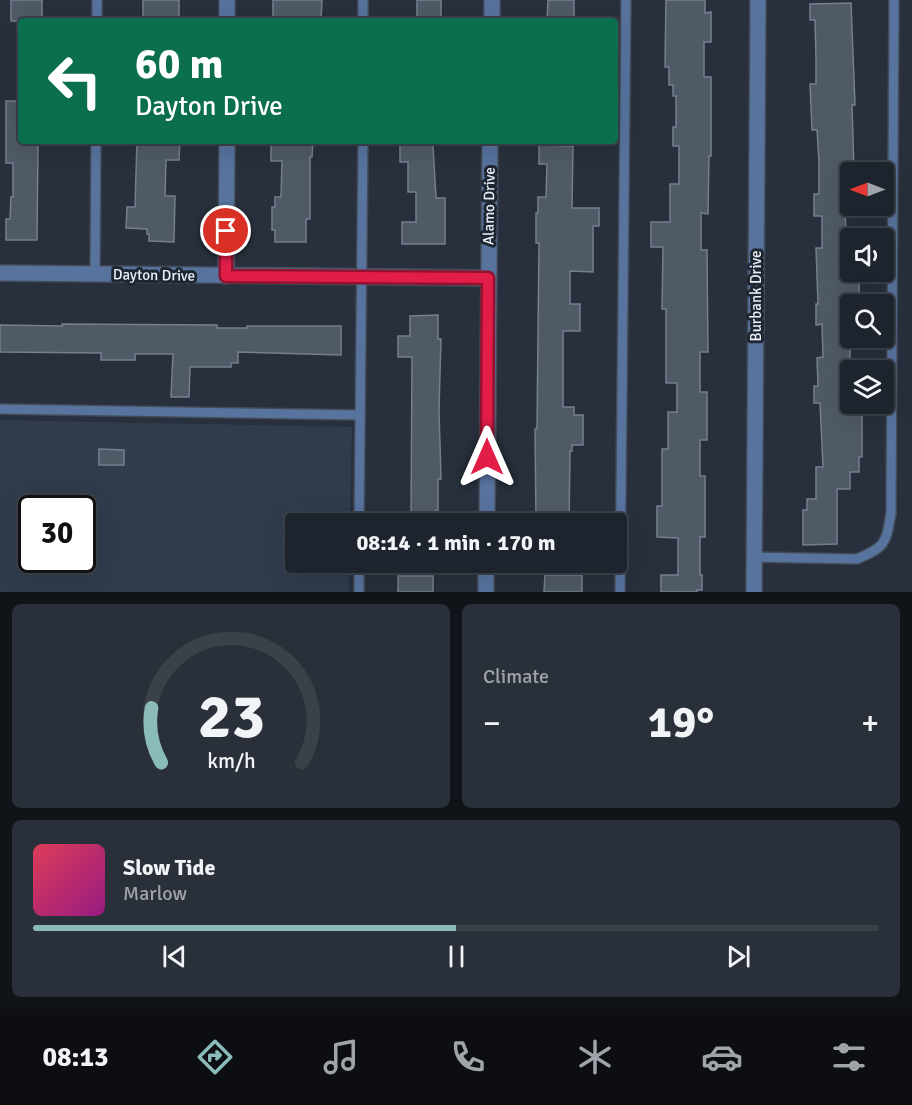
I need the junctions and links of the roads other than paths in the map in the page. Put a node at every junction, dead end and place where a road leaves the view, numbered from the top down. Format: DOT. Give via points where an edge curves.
graph roads {
  1 [pos="97,0"];
  2 [pos="227,0"];
  3 [pos="363,0"];
  4 [pos="492,0"];
  5 [pos="626,0"];
  6 [pos="759,0"];
  7 [pos="894,0"];
  8 [pos="97,18"];
  9 [pos="227,18"];
  10 [pos="363,18"];
  11 [pos="492,18"];
  12 [pos="96,144"];
  13 [pos="227,144"];
  14 [pos="363,144"];
  15 [pos="490,144"];
  16 [pos="0,273"];
  17 [pos="95,275"];
  18 [pos="226,276"];
  19 [pos="362,277"];
  20 [pos="488,278"];
  21 [pos="0,409"];
  22 [pos="360,415"];
  23 [pos="359,513"];
  24 [pos="487,513"];
  25 [pos="754,557"];
  26 [pos="359,573"];
  27 [pos="486,573"];
  28 [pos="359,592"];
  29 [pos="486,592"];
  30 [pos="621,592"];
  31 [pos="754,592"];
  1 -- 8 [label="lane"];
  2 -- 9 [label="street"];
  3 -- 10 [label="lane"];
  4 -- 11 [label="street"];
  5 -- 30 [label="lane"];
  6 -- 25 [label="street, Burbank Drive"];
  7 -- 25 [label="lane" via="891,513 887,539 873,552 857,559"];
  12 -- 17 [label="lane"];
  13 -- 18 [label="street"];
  14 -- 19 [label="lane"];
  15 -- 20 [label="street, Alamo Drive"];
  16 -- 17 [label="street, Dayton Drive"];
  17 -- 18 [label="street, Dayton Drive"];
  18 -- 19 [label="street, Dayton Drive"];
  19 -- 20 [label="street, Dayton Drive"];
  19 -- 22 [label="lane"];
  20 -- 24 [label="street, Alamo Drive"];
  21 -- 22 [label="lane"];
  22 -- 23 [label="lane"];
  25 -- 31 [label="street, Burbank Drive"];
  26 -- 28 [label="lane"];
  27 -- 29 [label="street"];
}
